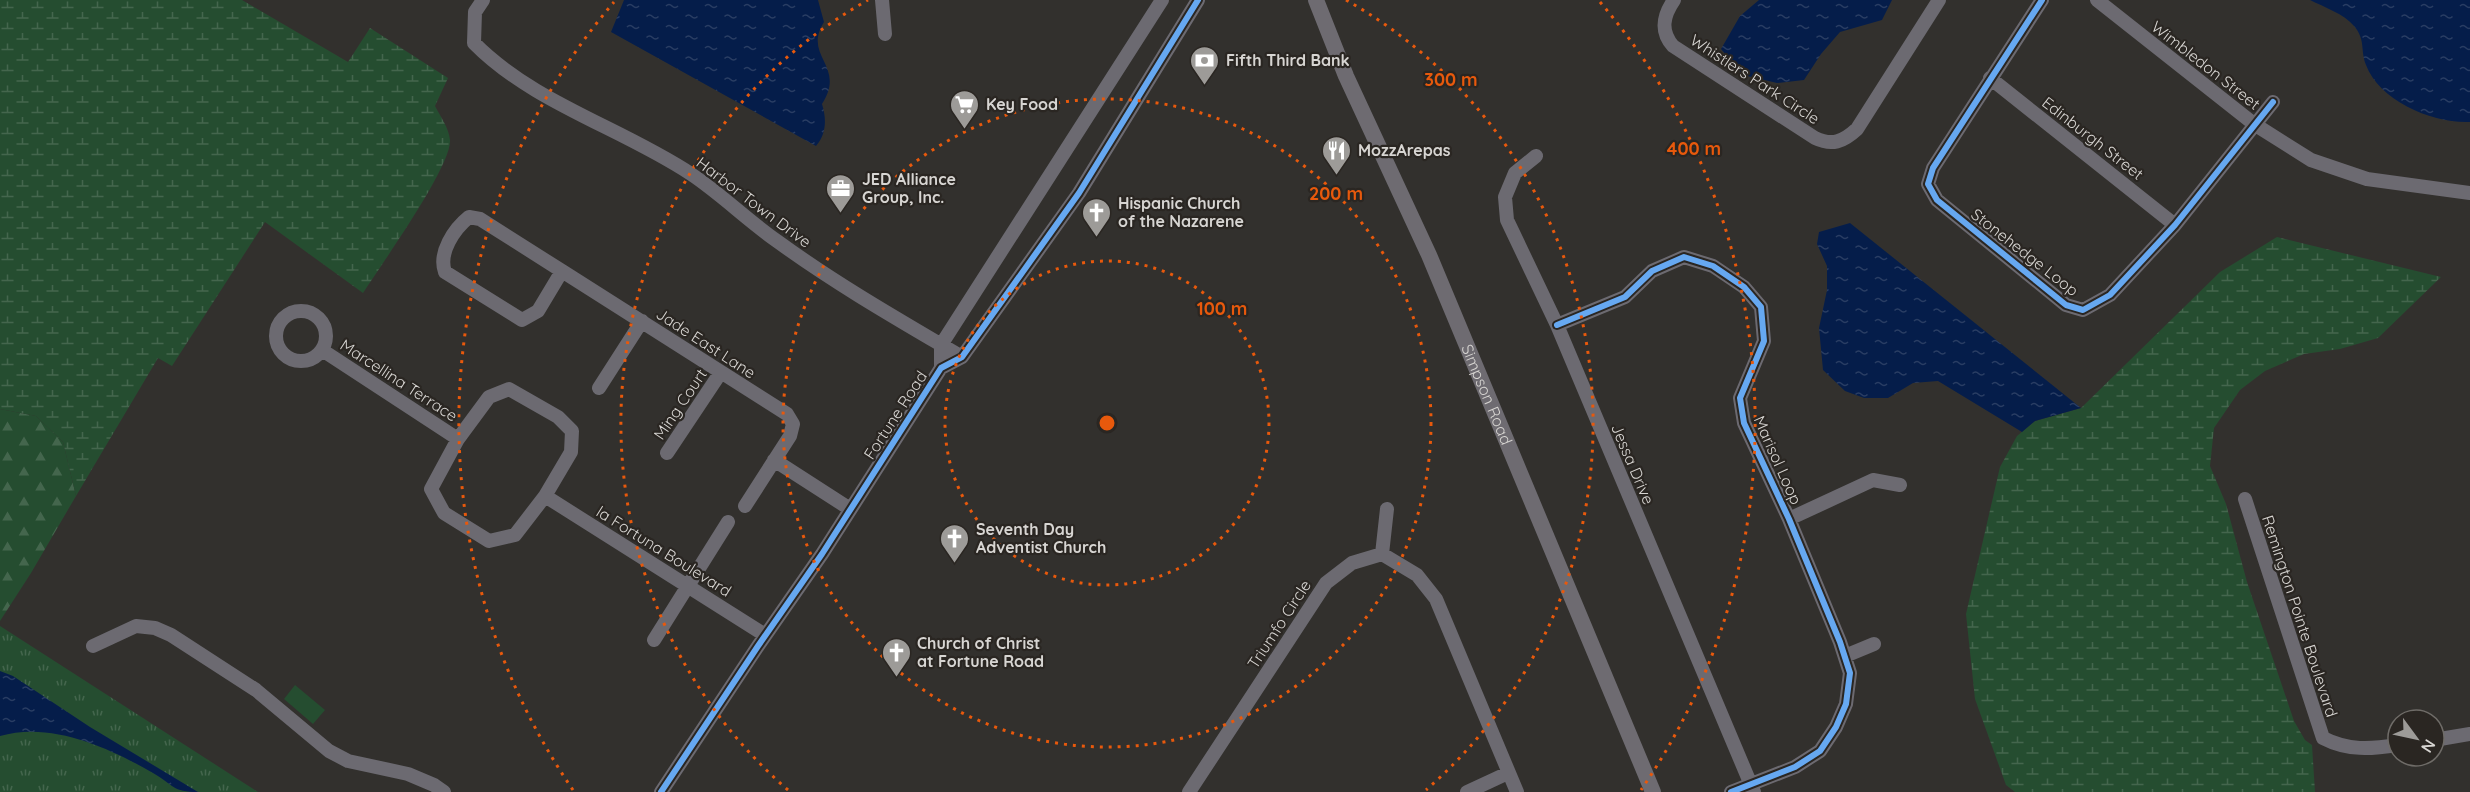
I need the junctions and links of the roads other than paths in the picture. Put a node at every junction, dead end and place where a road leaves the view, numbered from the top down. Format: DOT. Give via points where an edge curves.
graph roads {
  1 [pos="483,0"];
  2 [pos="882,0"];
  3 [pos="1162,0"];
  4 [pos="1198,0"];
  5 [pos="1316,0"];
  6 [pos="1674,0"];
  7 [pos="1939,0"];
  8 [pos="2042,0"];
  9 [pos="2097,0"];
  10 [pos="885,34"];
  11 [pos="1990,78"];
  12 [pos="2273,102"];
  13 [pos="2254,124"];
  14 [pos="1536,156"];
  15 [pos="2470,193"];
  16 [pos="2175,225"];
  17 [pos="562,271"];
  18 [pos="642,321"];
  19 [pos="1557,325"];
  20 [pos="941,345"];
  21 [pos="322,350"];
  22 [pos="962,357"];
  23 [pos="941,368"];
  24 [pos="721,372"];
  25 [pos="599,388"];
  26 [pos="459,439"];
  27 [pos="667,453"];
  28 [pos="774,460"];
  29 [pos="1900,485"];
  30 [pos="544,496"];
  31 [pos="2245,499"];
  32 [pos="745,506"];
  33 [pos="850,509"];
  34 [pos="1387,509"];
  35 [pos="1790,519"];
  36 [pos="728,522"];
  37 [pos="1382,554"];
  38 [pos="688,586"];
  39 [pos="765,635"];
  40 [pos="654,640"];
  41 [pos="1874,645"];
  42 [pos="93,646"];
  43 [pos="1845,656"];
  44 [pos="2470,734"];
  45 [pos="2446,738"];
  46 [pos="2386,746"];
  47 [pos="1508,773"];
  48 [pos="1752,788"];
  49 [pos="444,792"];
  50 [pos="661,792"];
  51 [pos="1190,792"];
  52 [pos="1467,792"];
  53 [pos="1517,792"];
  54 [pos="1653,792"];
  55 [pos="1731,792"];
  1 -- 20 [label="street, Harbor Town Drive" via="475,12 474,43 491,61 691,174 834,281"];
  2 -- 10 [label="street"];
  3 -- 20 [label="street"];
  4 -- 22 [label="street, Fortune Road" via="1079,193"];
  5 -- 54 [label="main road, Simpson Road" via="1429,255"];
  6 -- 7 [label="street, Whistlers Park Circle" via="1663,24 1673,46 1815,138 1835,142 1857,129"];
  8 -- 11 [label="street, Stonehedge Loop"];
  9 -- 13 [label="street, Wimbledon Street"];
  11 -- 16 [label="street, Edinburgh Street"];
  11 -- 16 [label="street, Stonehedge Loop" via="1933,168 1928,184 1937,200 2066,305 2084,310 2110,295"];
  12 -- 13 [label="street, Stonehedge Loop"];
  13 -- 15 [label="street, Wimbledon Street" via="2311,160 2367,179"];
  13 -- 16 [label="street, Stonehedge Loop"];
  14 -- 19 [label="street, Jessa Drive" via="1515,172 1505,196 1507,220"];
  17 -- 17 [label="street, Jade East Lane" via="538,311 522,320 445,272 443,253 469,217 480,219"];
  17 -- 18 [label="street, Jade East Lane"];
  18 -- 24 [label="street, Jade East Lane"];
  18 -- 25 [label="street"];
  19 -- 35 [label="street, Marisol Loop" via="1625,297 1652,272 1684,257 1713,266 1744,287 1761,307 1764,341 1740,398 1744,423"];
  19 -- 48 [label="street, Jessa Drive"];
  20 -- 22 [label="street, Harbor Town Drive"];
  20 -- 23 [label="street, Fortune Road"];
  21 -- 26 [label="street, Marcellina Terrace"];
  22 -- 23 [label="street, Fortune Road"];
  23 -- 33 [label="street, Fortune Road"];
  24 -- 27 [label="street, Ming Court"];
  24 -- 28 [label="street, Jade East Lane" via="787,414 793,424 790,436"];
  26 -- 30 [label="street" via="431,489 444,513 489,541 515,535"];
  26 -- 30 [label="street" via="489,397 509,389 558,417 572,431 571,452"];
  28 -- 32 [label="street, Jade East Lane"];
  28 -- 33 [label="street"];
  29 -- 35 [label="street" via="1874,480"];
  30 -- 38 [label="street, la Fortuna Boulevard"];
  31 -- 46 [label="street, Remington Pointe Boulevard" via="2323,738 2351,748"];
  33 -- 39 [label="street, Fortune Road"];
  34 -- 37 [label="street"];
  35 -- 43 [label="street, Marisol Loop"];
  36 -- 38 [label="street"];
  37 -- 47 [label="street" via="1418,575 1436,599"];
  37 -- 51 [label="street, Triumfo Circle" via="1352,563 1326,583"];
  38 -- 39 [label="street, la Fortuna Boulevard"];
  38 -- 40 [label="street"];
  39 -- 50 [label="street, Fortune Road"];
  41 -- 43 [label="street"];
  42 -- 49 [label="street" via="136,626 155,628 256,690 329,751 348,761 408,774"];
  43 -- 48 [label="street, Marisol Loop" via="1850,673 1846,704 1820,751"];
  44 -- 45 [label="street"];
  47 -- 52 [label="street"];
  47 -- 53 [label="street"];
  48 -- 55 [label="street, Marisol Loop"];
}
